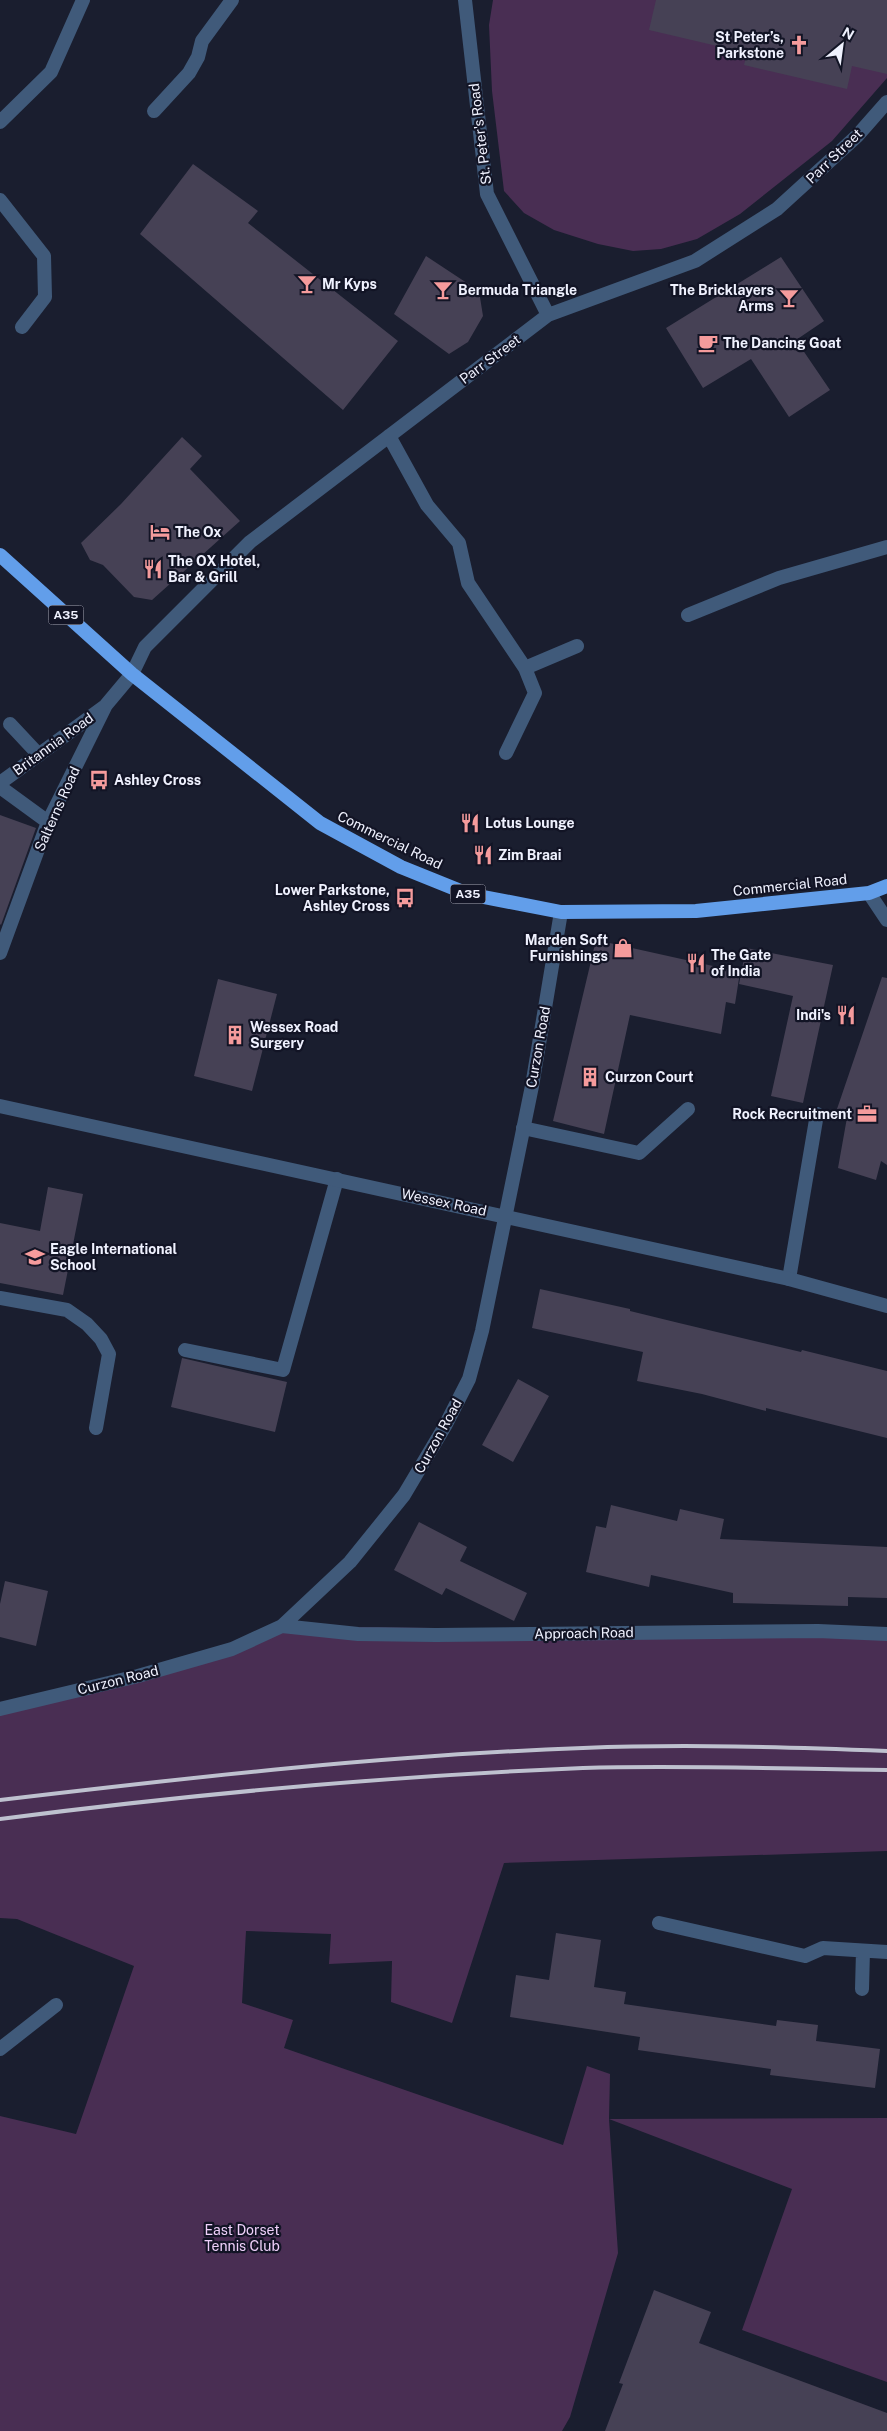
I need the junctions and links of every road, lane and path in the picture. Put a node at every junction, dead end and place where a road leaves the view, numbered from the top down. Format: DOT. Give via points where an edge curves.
graph roads {
  1 [pos="83,0"];
  2 [pos="232,0"];
  3 [pos="466,0"];
  4 [pos="887,102"];
  5 [pos="154,111"];
  6 [pos="0,122"];
  7 [pos="0,200"];
  8 [pos="548,315"];
  9 [pos="22,327"];
  10 [pos="389,436"];
  11 [pos="887,547"];
  12 [pos="0,556"];
  13 [pos="688,615"];
  14 [pos="577,646"];
  15 [pos="525,668"];
  16 [pos="132,674"];
  17 [pos="106,705"];
  18 [pos="10,724"];
  19 [pos="506,753"];
  20 [pos="39,755"];
  21 [pos="0,783"];
  22 [pos="0,787"];
  23 [pos="48,822"];
  24 [pos="887,886"];
  25 [pos="869,893"];
  26 [pos="561,912"];
  27 [pos="887,920"];
  28 [pos="0,953"];
  29 [pos="0,1106"];
  30 [pos="688,1108"];
  31 [pos="817,1114"];
  32 [pos="523,1128"];
  33 [pos="337,1178"];
  34 [pos="505,1215"];
  35 [pos="789,1279"];
  36 [pos="0,1298"];
  37 [pos="887,1306"];
  38 [pos="185,1350"];
  39 [pos="96,1428"];
  40 [pos="282,1626"];
  41 [pos="887,1634"];
  42 [pos="0,1709"];
  43 [pos="659,1923"];
  44 [pos="863,1951"];
  45 [pos="887,1952"];
  46 [pos="862,1988"];
  47 [pos="56,2005"];
  48 [pos="0,2049"];
  1 -- 6 [label="street" via="51,72"];
  2 -- 5 [label="street" via="202,41 189,73"];
  3 -- 8 [label="street, St. Peter's Road" via="487,194"];
  4 -- 8 [label="street, Parr Street" via="857,136 769,214 695,261"];
  7 -- 9 [label="street" via="44,256 45,297"];
  8 -- 10 [label="street, Parr Street"];
  10 -- 15 [label="street" via="428,505 459,543 468,583"];
  10 -- 16 [label="street, Parr Street" via="250,542 145,647"];
  11 -- 13 [label="street" via="779,578"];
  12 -- 16 [label="highway, Commercial Road / A35"];
  14 -- 15 [label="street"];
  15 -- 19 [label="street" via="535,693"];
  16 -- 17 [label="street, Salterns Road"];
  16 -- 26 [label="highway, Commercial Road / A35" via="320,823 401,867 468,894"];
  17 -- 20 [label="street, Britannia Road"];
  17 -- 23 [label="street, Salterns Road"];
  18 -- 20 [label="street"];
  20 -- 21 [label="street, Britannia Road"];
  22 -- 23 [label="street, Britannia Road"];
  23 -- 28 [label="street, Salterns Road"];
  24 -- 25 [label="highway, Commercial Road / A35"];
  25 -- 26 [label="highway, Commercial Road / A35" via="696,911"];
  25 -- 27 [label="street"];
  26 -- 32 [label="street, Curzon Road"];
  29 -- 33 [label="street, Wessex Road"];
  30 -- 32 [label="street" via="639,1153"];
  31 -- 35 [label="street"];
  32 -- 34 [label="street, Curzon Road"];
  33 -- 34 [label="street, Wessex Road"];
  33 -- 38 [label="street" via="283,1370"];
  34 -- 35 [label="street, Wessex Road"];
  34 -- 40 [label="street, Curzon Road" via="469,1379 445,1426 404,1495 350,1562"];
  35 -- 37 [label="street, Wessex Road"];
  36 -- 39 [label="street" via="67,1310 101,1339 108,1354"];
  40 -- 41 [label="street, Approach Road" via="358,1634 798,1631"];
  40 -- 42 [label="street, Curzon Road" via="223,1652"];
  43 -- 44 [label="street" via="805,1956 823,1948"];
  44 -- 45 [label="street"];
  44 -- 46 [label="street"];
  47 -- 48 [label="street"];
}
